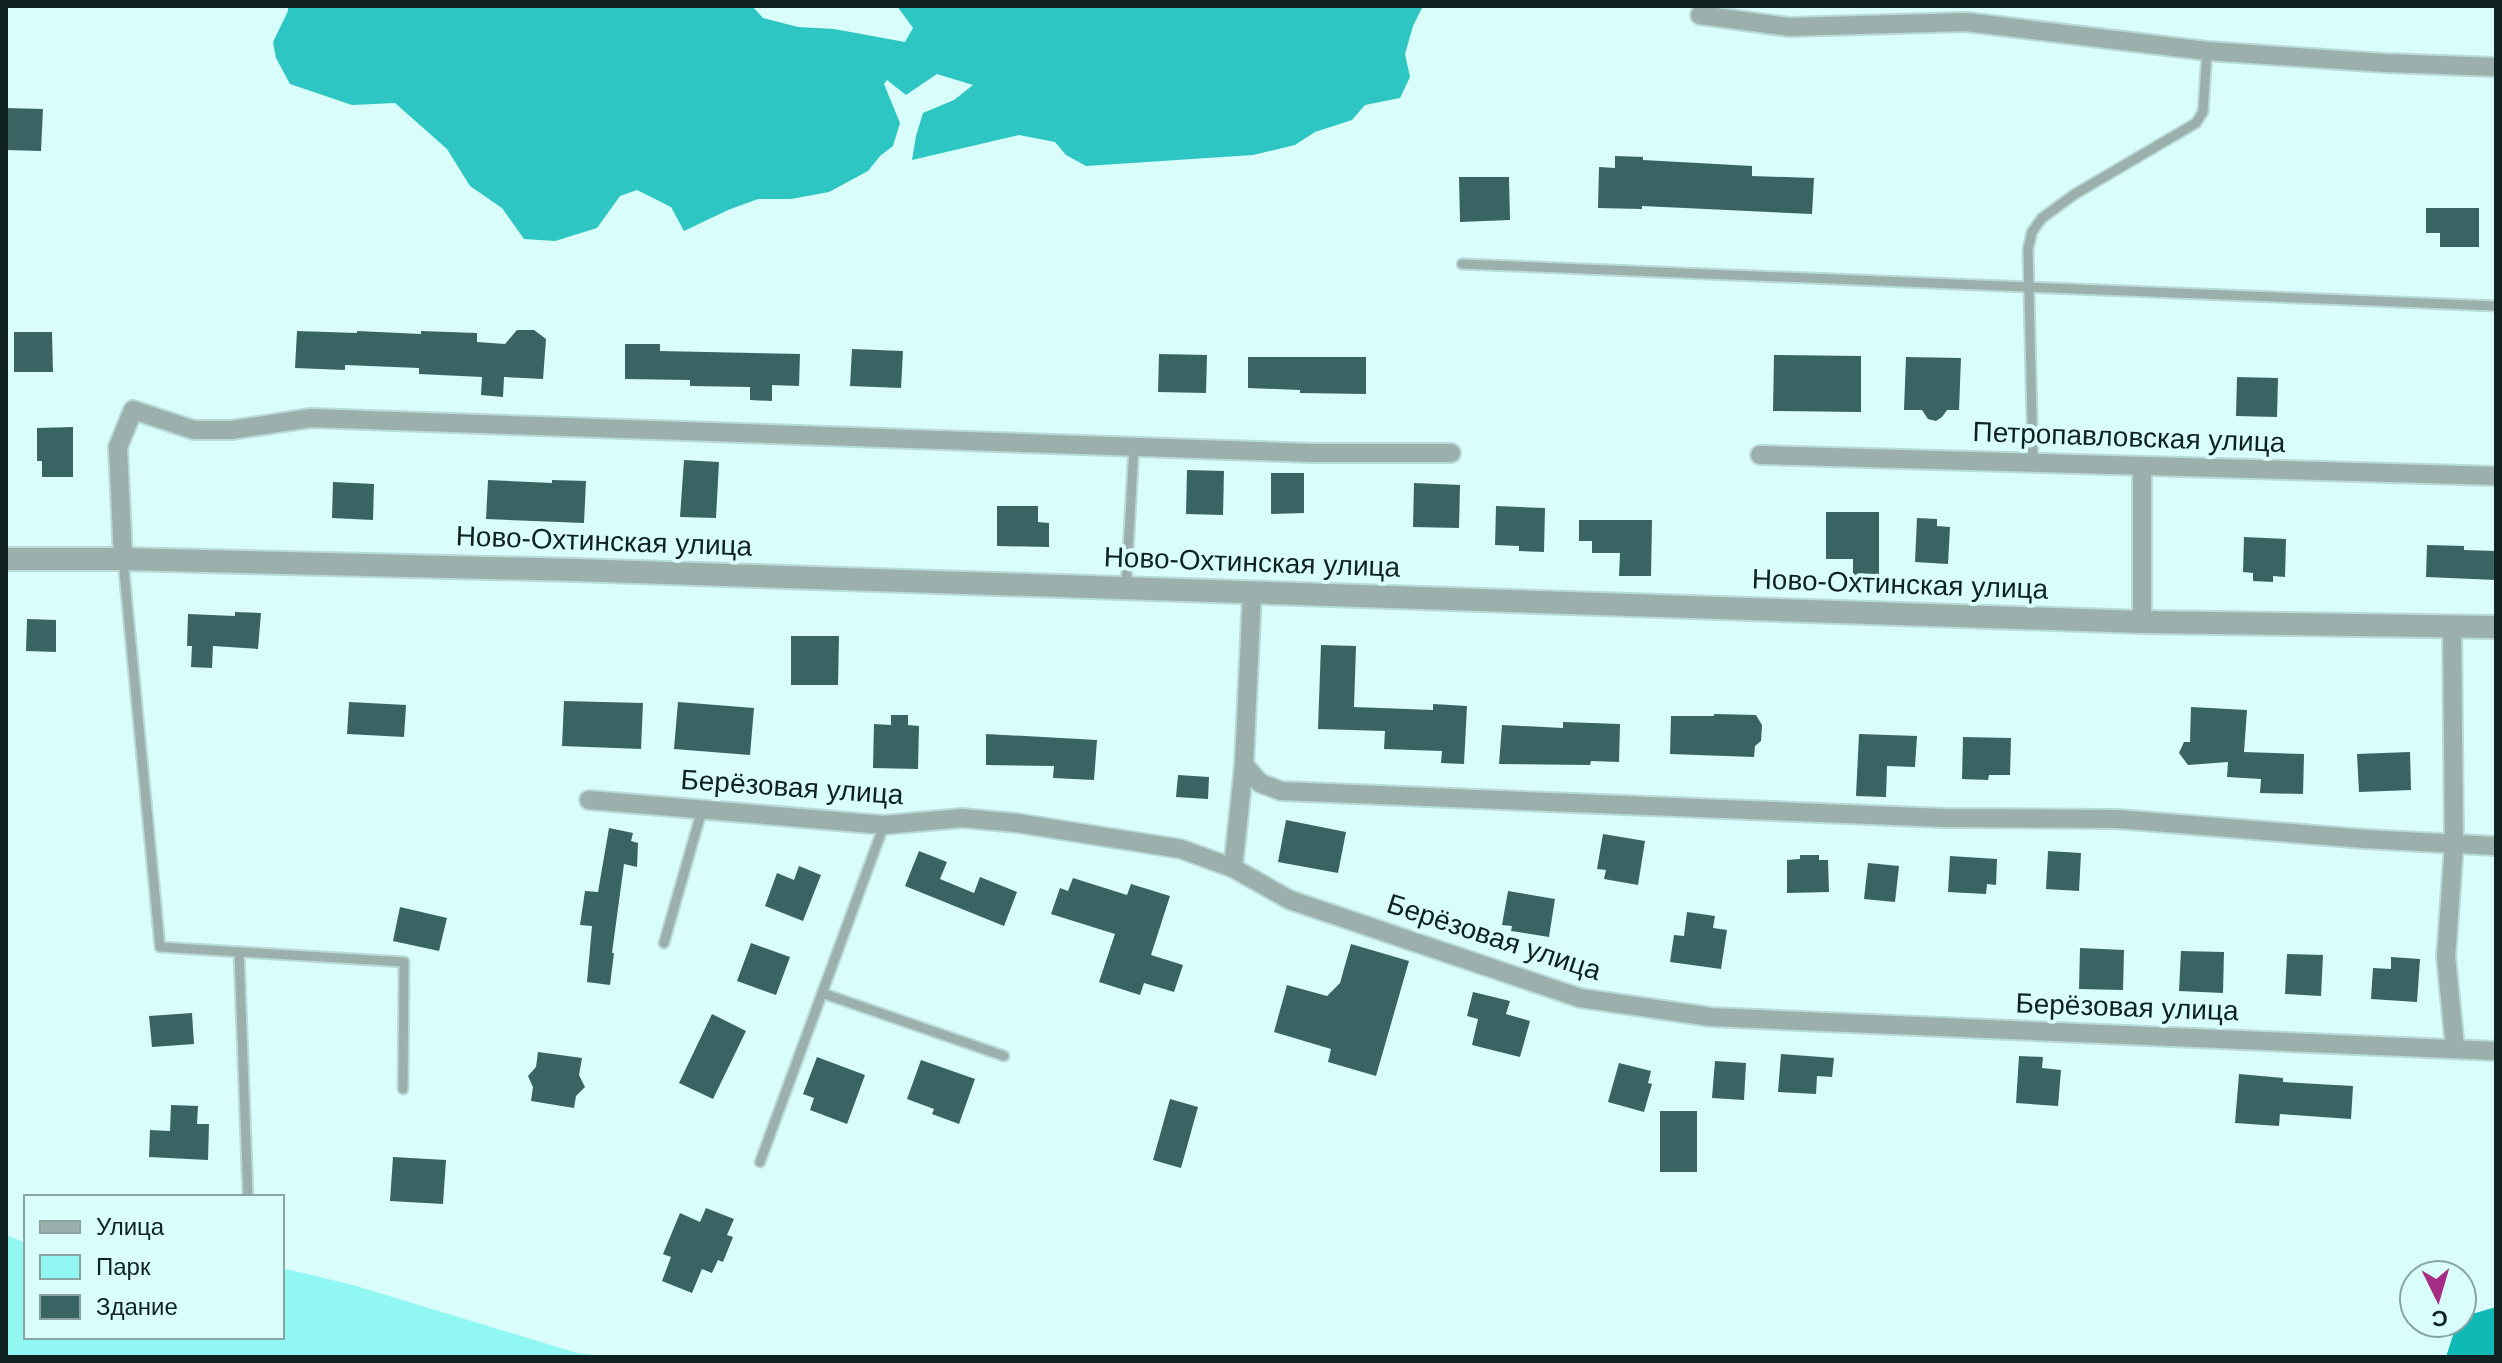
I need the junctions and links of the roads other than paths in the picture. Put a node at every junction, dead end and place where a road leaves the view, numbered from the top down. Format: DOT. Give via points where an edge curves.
graph roads {
  1 [pos="1700,15"];
  2 [pos="2207,51"];
  3 [pos="2496,67"];
  4 [pos="1462,264"];
  5 [pos="2029,287"];
  6 [pos="2496,306"];
  7 [pos="1134,445"];
  8 [pos="1451,453"];
  9 [pos="1760,455"];
  10 [pos="2033,462"];
  11 [pos="2142,466"];
  12 [pos="2496,476"];
  13 [pos="6,559"];
  14 [pos="123,559"];
  15 [pos="1126,587"];
  16 [pos="1252,594"];
  17 [pos="2142,622"];
  18 [pos="2452,626"];
  19 [pos="2496,627"];
  20 [pos="1244,765"];
  21 [pos="589,800"];
  22 [pos="702,810"];
  23 [pos="884,825"];
  24 [pos="2454,845"];
  25 [pos="2496,846"];
  26 [pos="1233,868"];
  27 [pos="664,943"];
  28 [pos="239,952"];
  29 [pos="822,993"];
  30 [pos="2455,1048"];
  31 [pos="2496,1051"];
  32 [pos="1004,1056"];
  33 [pos="403,1089"];
  34 [pos="760,1162"];
  35 [pos="248,1195"];
  1 -- 2 [label="street" via="1789,27 1966,22"];
  2 -- 3 [label="street"];
  2 -- 5 [label="lane" via="2203,112 2196,123 2042,218 2028,249"];
  4 -- 5 [label="lane"];
  5 -- 6 [label="lane"];
  5 -- 10 [label="lane"];
  7 -- 8 [label="street"];
  7 -- 14 [label="street" via="311,418 194,430 133,410 118,447"];
  7 -- 15 [label="lane"];
  9 -- 10 [label="street, Петропавловская улица"];
  10 -- 11 [label="street, Петропавловская улица"];
  11 -- 12 [label="street, Петропавловская улица"];
  11 -- 17 [label="street"];
  13 -- 14 [label="street, Ново-Охтинская улица"];
  14 -- 15 [label="street, Ново-Охтинская улица"];
  14 -- 28 [label="lane" via="160,947"];
  15 -- 16 [label="street, Ново-Охтинская улица"];
  16 -- 17 [label="street, Ново-Охтинская улица"];
  16 -- 20 [label="street"];
  17 -- 18 [label="street, Ново-Охтинская улица"];
  18 -- 19 [label="street, Ново-Охтинская улица"];
  18 -- 24 [label="street"];
  20 -- 24 [label="street" via="1260,783 1281,791 1944,818 2117,819"];
  20 -- 26 [label="street"];
  21 -- 22 [label="street, Берёзовая улица"];
  22 -- 23 [label="street, Берёзовая улица"];
  22 -- 27 [label="lane"];
  23 -- 26 [label="street, Берёзовая улица" via="962,818 1017,823 1181,849"];
  23 -- 29 [label="lane"];
  24 -- 25 [label="street"];
  24 -- 30 [label="street" via="2446,957"];
  26 -- 30 [label="street, Берёзовая улица" via="1290,900 1580,998 1711,1017"];
  28 -- 33 [label="lane" via="404,962"];
  28 -- 35 [label="lane"];
  29 -- 32 [label="lane"];
  29 -- 34 [label="lane"];
  30 -- 31 [label="street, Берёзовая улица"];
}
